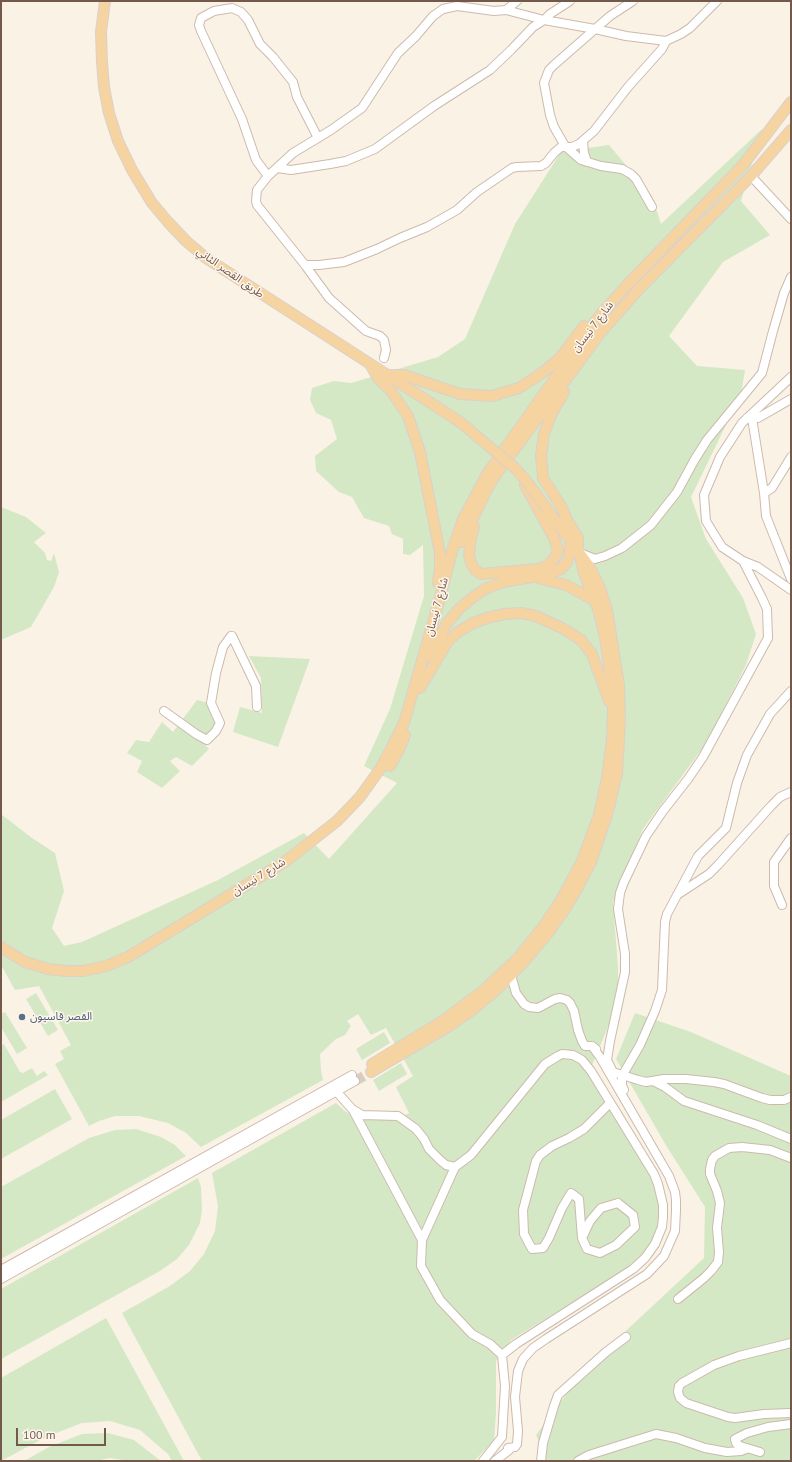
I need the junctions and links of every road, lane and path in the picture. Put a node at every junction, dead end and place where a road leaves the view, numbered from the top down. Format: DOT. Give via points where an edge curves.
graph roads {
  1 [pos="105,1"];
  2 [pos="516,1"];
  3 [pos="570,1"];
  4 [pos="633,1"];
  5 [pos="717,1"];
  6 [pos="506,10"];
  7 [pos="544,20"];
  8 [pos="595,29"];
  9 [pos="666,41"];
  10 [pos="791,102"];
  11 [pos="791,130"];
  12 [pos="318,138"];
  13 [pos="583,141"];
  14 [pos="565,146"];
  15 [pos="587,162"];
  16 [pos="277,168"];
  17 [pos="268,176"];
  18 [pos="751,176"];
  19 [pos="652,207"];
  20 [pos="791,219"];
  21 [pos="305,265"];
  22 [pos="791,277"];
  23 [pos="627,285"];
  24 [pos="384,358"];
  25 [pos="369,362"];
  26 [pos="571,373"];
  27 [pos="388,375"];
  28 [pos="791,377"];
  29 [pos="791,399"];
  30 [pos="750,418"];
  31 [pos="791,457"];
  32 [pos="486,491"];
  33 [pos="764,494"];
  34 [pos="543,510"];
  35 [pos="570,541"];
  36 [pos="579,552"];
  37 [pos="743,561"];
  38 [pos="534,577"];
  39 [pos="791,579"];
  40 [pos="791,590"];
  41 [pos="594,600"];
  42 [pos="436,612"];
  43 [pos="430,654"];
  44 [pos="420,688"];
  45 [pos="791,690"];
  46 [pos="257,707"];
  47 [pos="613,709"];
  48 [pos="164,711"];
  49 [pos="791,792"];
  50 [pos="791,838"];
  51 [pos="677,895"];
  52 [pos="782,905"];
  53 [pos="1,947"];
  54 [pos="1,956"];
  55 [pos="511,975"];
  56 [pos="592,1046"];
  57 [pos="607,1054"];
  58 [pos="622,1076"];
  59 [pos="354,1078"];
  60 [pos="655,1082"];
  61 [pos="334,1089"];
  62 [pos="624,1090"];
  63 [pos="791,1097"];
  64 [pos="610,1103"];
  65 [pos="352,1109"];
  66 [pos="791,1139"];
  67 [pos="791,1158"];
  68 [pos="455,1167"];
  69 [pos="582,1238"];
  70 [pos="422,1240"];
  71 [pos="1,1270"];
  72 [pos="1,1279"];
  73 [pos="678,1299"];
  74 [pos="626,1337"];
  75 [pos="791,1342"];
  76 [pos="502,1355"];
  77 [pos="791,1413"];
  78 [pos="791,1424"];
  79 [pos="746,1449"];
  80 [pos="760,1452"];
  81 [pos="483,1461"];
  82 [pos="495,1461"];
  83 [pos="541,1461"];
  84 [pos="578,1461"];
  1 -- 25 [label="main road, طريق القصر الثاني" via="101,32 102,62 109,113 118,141 132,170 152,202 168,222 206,258"];
  2 -- 6 [label="street"];
  3 -- 7 [label="street"];
  4 -- 8 [label="street" via="618,9"];
  5 -- 9 [label="street" via="690,28"];
  6 -- 7 [label="street"];
  6 -- 12 [label="street" via="457,6 438,12 398,53 362,108"];
  7 -- 8 [label="street"];
  7 -- 16 [label="street" via="533,27 490,70 375,148 330,164 291,170"];
  8 -- 9 [label="street"];
  8 -- 14 [label="street" via="549,70 544,83 550,115"];
  9 -- 13 [label="street" via="594,131"];
  10 -- 23 [label="main road, شارع 7 نيسان" via="743,165"];
  11 -- 18 [label="main road, شارع 7 نيسان"];
  12 -- 16 [label="street" via="293,153"];
  12 -- 17 [label="street" via="297,97 293,82 260,44 241,12 232,8 201,18 201,31 242,119 256,160"];
  13 -- 14 [label="street" via="575,146"];
  13 -- 15 [label="street"];
  14 -- 15 [label="street"];
  14 -- 21 [label="street" via="557,149 543,165 512,168 477,192 457,210 427,227 344,262"];
  15 -- 19 [label="street" via="627,171 636,179"];
  16 -- 17 [label="street"];
  17 -- 21 [label="street" via="257,190 257,205"];
  18 -- 20 [label="street"];
  18 -- 26 [label="main road, شارع 7 نيسان" via="639,289 601,332"];
  21 -- 24 [label="street" via="339,309 366,331 384,340"];
  22 -- 36 [label="street" via="784,293 762,373 707,440 677,492 651,526 622,548 595,560"];
  23 -- 27 [label="main road" via="591,318 559,359 518,388 492,396 460,394 404,375"];
  23 -- 42 [label="main road, شارع 7 نيسان" via="600,315 487,474 464,519 453,548"];
  25 -- 27 [label="main road, طريق القصر الثاني"];
  25 -- 42 [label="main road" via="378,378 408,416 420,452 440,553"];
  26 -- 32 [label="main road, شارع 7 نيسان"];
  26 -- 36 [label="main road" via="544,434 541,456 543,478 578,538"];
  27 -- 34 [label="main road, طريق القصر الثاني, bridge" via="460,422 516,469 531,487"];
  28 -- 30 [label="street"];
  29 -- 30 [label="street" via="758,418"];
  30 -- 33 [label="street"];
  30 -- 37 [label="street" via="742,422 720,457 704,495 706,522 722,547"];
  31 -- 33 [label="street" via="772,488"];
  32 -- 34 [label="main road" via="483,510 475,525 470,547 471,563 481,574 538,569 554,560 558,550"];
  32 -- 43 [label="main road, شارع 7 نيسان" via="460,547"];
  33 -- 39 [label="street" via="766,516"];
  34 -- 35 [label="main road"];
  35 -- 36 [label="main road"];
  35 -- 38 [label="main road" via="567,562 561,568"];
  36 -- 41 [label="main road"];
  36 -- 55 [label="main road" via="596,580 607,610 619,685 617,774 591,862 577,889 548,933"];
  37 -- 40 [label="street" via="758,567"];
  37 -- 57 [label="street" via="767,609 768,638 703,757 646,836 624,882 618,909 625,972"];
  38 -- 41 [label="main road" via="566,585"];
  38 -- 43 [label="main road" via="502,582 472,598 447,624"];
  41 -- 47 [label="main road" via="605,637"];
  42 -- 53 [label="main road, شارع 7 نيسان" via="404,723 380,769 360,797 337,820 286,861 128,957 106,966 83,971 48,969 24,962"];
  43 -- 44 [label="main road, شارع 7 نيسان"];
  44 -- 47 [label="main road" via="448,641 458,632 490,617 521,613 536,616 581,640 592,654"];
  44 -- 54 [label="main road, شارع 7 نيسان" via="410,724 399,750 378,785 342,826 290,867 131,963 108,973 83,978 47,976 22,968"];
  45 -- 51 [label="street" via="770,714 746,755 726,828 698,856"];
  46 -- 48 [label="street" via="256,686 232,636 223,647 216,673 211,703 220,723 216,731 207,740"];
  47 -- 55 [label="main road" via="607,778 599,815 582,861 543,927 518,958 484,990 444,1020 369,1069 449,1026"];
  49 -- 51 [label="street" via="780,797 771,806 718,866"];
  50 -- 52 [label="street" via="774,862 774,886"];
  51 -- 58 [label="street" via="665,922 664,982 660,1000 640,1045"];
  55 -- 56 [label="street" via="516,993 529,1007 538,1008 560,998 567,1000 574,1011 582,1042 585,1046"];
  56 -- 57 [label="street" via="602,1054"];
  56 -- 82 [label="street" via="669,1176 676,1200 675,1231 664,1256 647,1274 546,1339 522,1359 515,1397 517,1444 508,1448 509,1450"];
  57 -- 58 [label="street" via="608,1064 613,1072"];
  58 -- 60 [label="street"];
  58 -- 62 [label="street"];
  59 -- 61 [label="street"];
  60 -- 63 [label="street" via="664,1079 686,1079 714,1082 770,1100"];
  60 -- 66 [label="street" via="684,1100"];
  61 -- 65 [label="street"];
  61 -- 71 [label="street"];
  61 -- 72 [label="street"];
  64 -- 68 [label="street" via="582,1060 568,1054 558,1056 546,1064 471,1155"];
  64 -- 69 [label="street" via="584,1129 540,1155 536,1161 524,1210 524,1234 532,1249 543,1248 571,1194 579,1199"];
  64 -- 76 [label="street" via="658,1184 663,1217 655,1244 645,1258 633,1268"];
  65 -- 68 [label="street" via="362,1115 398,1116 416,1129 440,1160"];
  65 -- 70 [label="street"];
  67 -- 73 [label="street" via="770,1150 742,1147 729,1148 715,1156 710,1174 720,1203 718,1262 704,1278"];
  68 -- 70 [label="street"];
  69 -- 69 [label="street" via="590,1221 601,1208 618,1203 633,1215 635,1227 616,1245 600,1253 587,1249"];
  70 -- 76 [label="street" via="421,1266 440,1300 472,1334 490,1344"];
  74 -- 83 [label="street" via="558,1395 543,1443"];
  75 -- 77 [label="street" via="739,1356 714,1366 682,1382 678,1392 686,1403 728,1417"];
  76 -- 81 [label="street" via="505,1386 502,1437"];
  78 -- 79 [label="street" via="768,1427 735,1439 736,1444"];
  79 -- 80 [label="street"];
  79 -- 84 [label="street" via="727,1452 656,1434 589,1455"];
}
